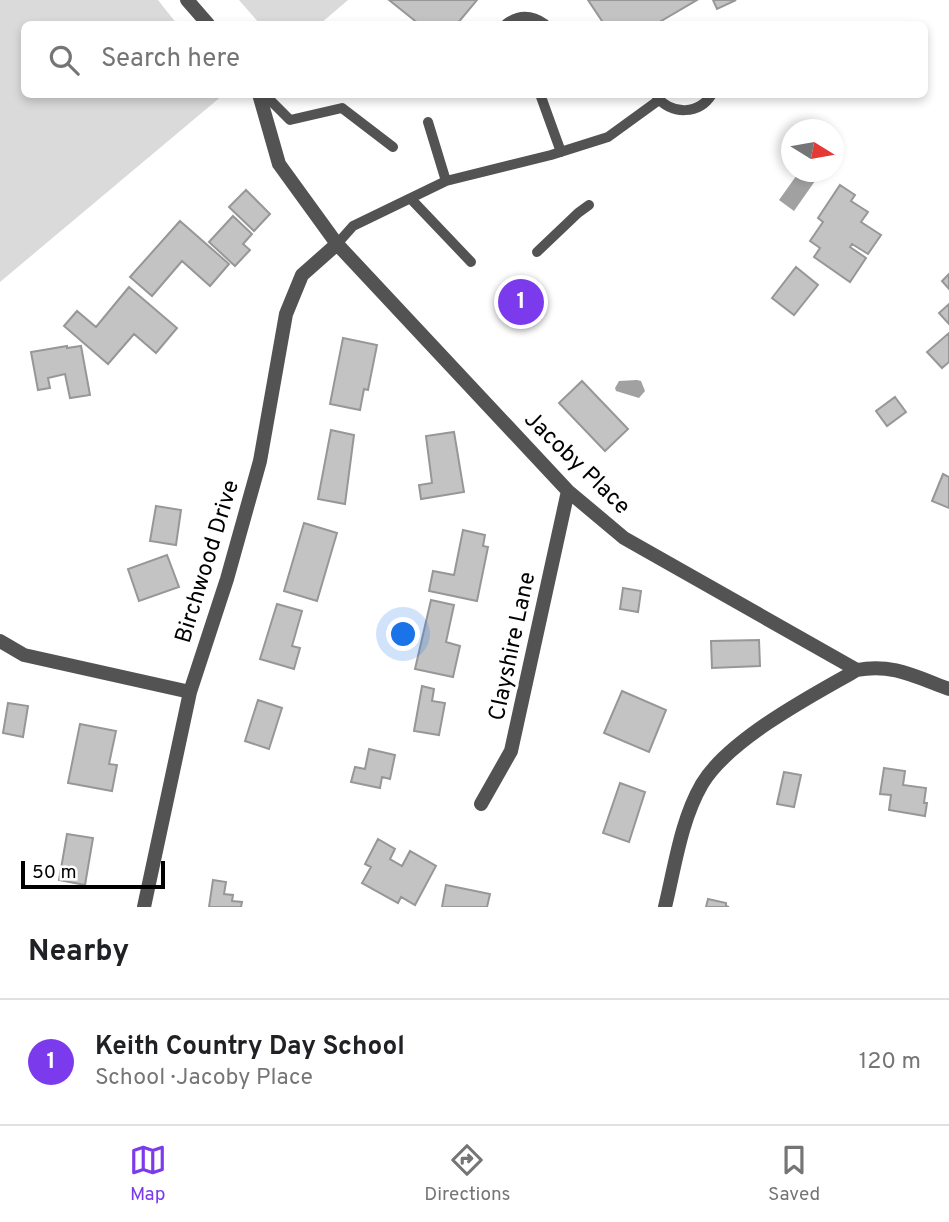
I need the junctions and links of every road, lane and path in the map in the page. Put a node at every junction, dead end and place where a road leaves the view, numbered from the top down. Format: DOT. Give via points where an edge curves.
graph roads {
  1 [pos="187,0"];
  2 [pos="205,21"];
  3 [pos="512,21"];
  4 [pos="539,21"];
  5 [pos="263,98"];
  6 [pos="266,98"];
  7 [pos="541,98"];
  8 [pos="656,98"];
  9 [pos="658,98"];
  10 [pos="709,98"];
  11 [pos="428,122"];
  12 [pos="393,147"];
  13 [pos="561,152"];
  14 [pos="446,181"];
  15 [pos="411,198"];
  16 [pos="589,205"];
  17 [pos="337,244"];
  18 [pos="537,251"];
  19 [pos="471,262"];
  20 [pos="568,491"];
  21 [pos="0,641"];
  22 [pos="857,670"];
  23 [pos="949,689"];
  24 [pos="190,692"];
  25 [pos="481,804"];
  26 [pos="144,907"];
  27 [pos="665,907"];
  1 -- 2 [label="street"];
  3 -- 4 [label="lane" via="529,16"];
  5 -- 17 [label="street, Jacoby Place" via="279,164"];
  6 -- 12 [label="lane" via="290,120 342,108"];
  7 -- 13 [label="lane"];
  8 -- 13 [label="lane" via="608,137"];
  9 -- 10 [label="lane" via="679,111 701,107"];
  11 -- 14 [label="lane"];
  13 -- 14 [label="lane"];
  14 -- 15 [label="lane"];
  15 -- 17 [label="lane" via="353,226"];
  15 -- 19 [label="lane"];
  16 -- 18 [label="lane"];
  17 -- 20 [label="street, Jacoby Place"];
  17 -- 24 [label="street, Birchwood Drive" via="302,275 286,314 260,461"];
  20 -- 22 [label="street, Jacoby Place" via="624,538"];
  20 -- 25 [label="street, Clayshire Lane" via="511,751"];
  21 -- 24 [label="street" via="24,656"];
  22 -- 23 [label="street" via="895,669"];
  22 -- 27 [label="street" via="729,752 703,782 688,815"];
  24 -- 26 [label="street, Birchwood Drive"];
}
